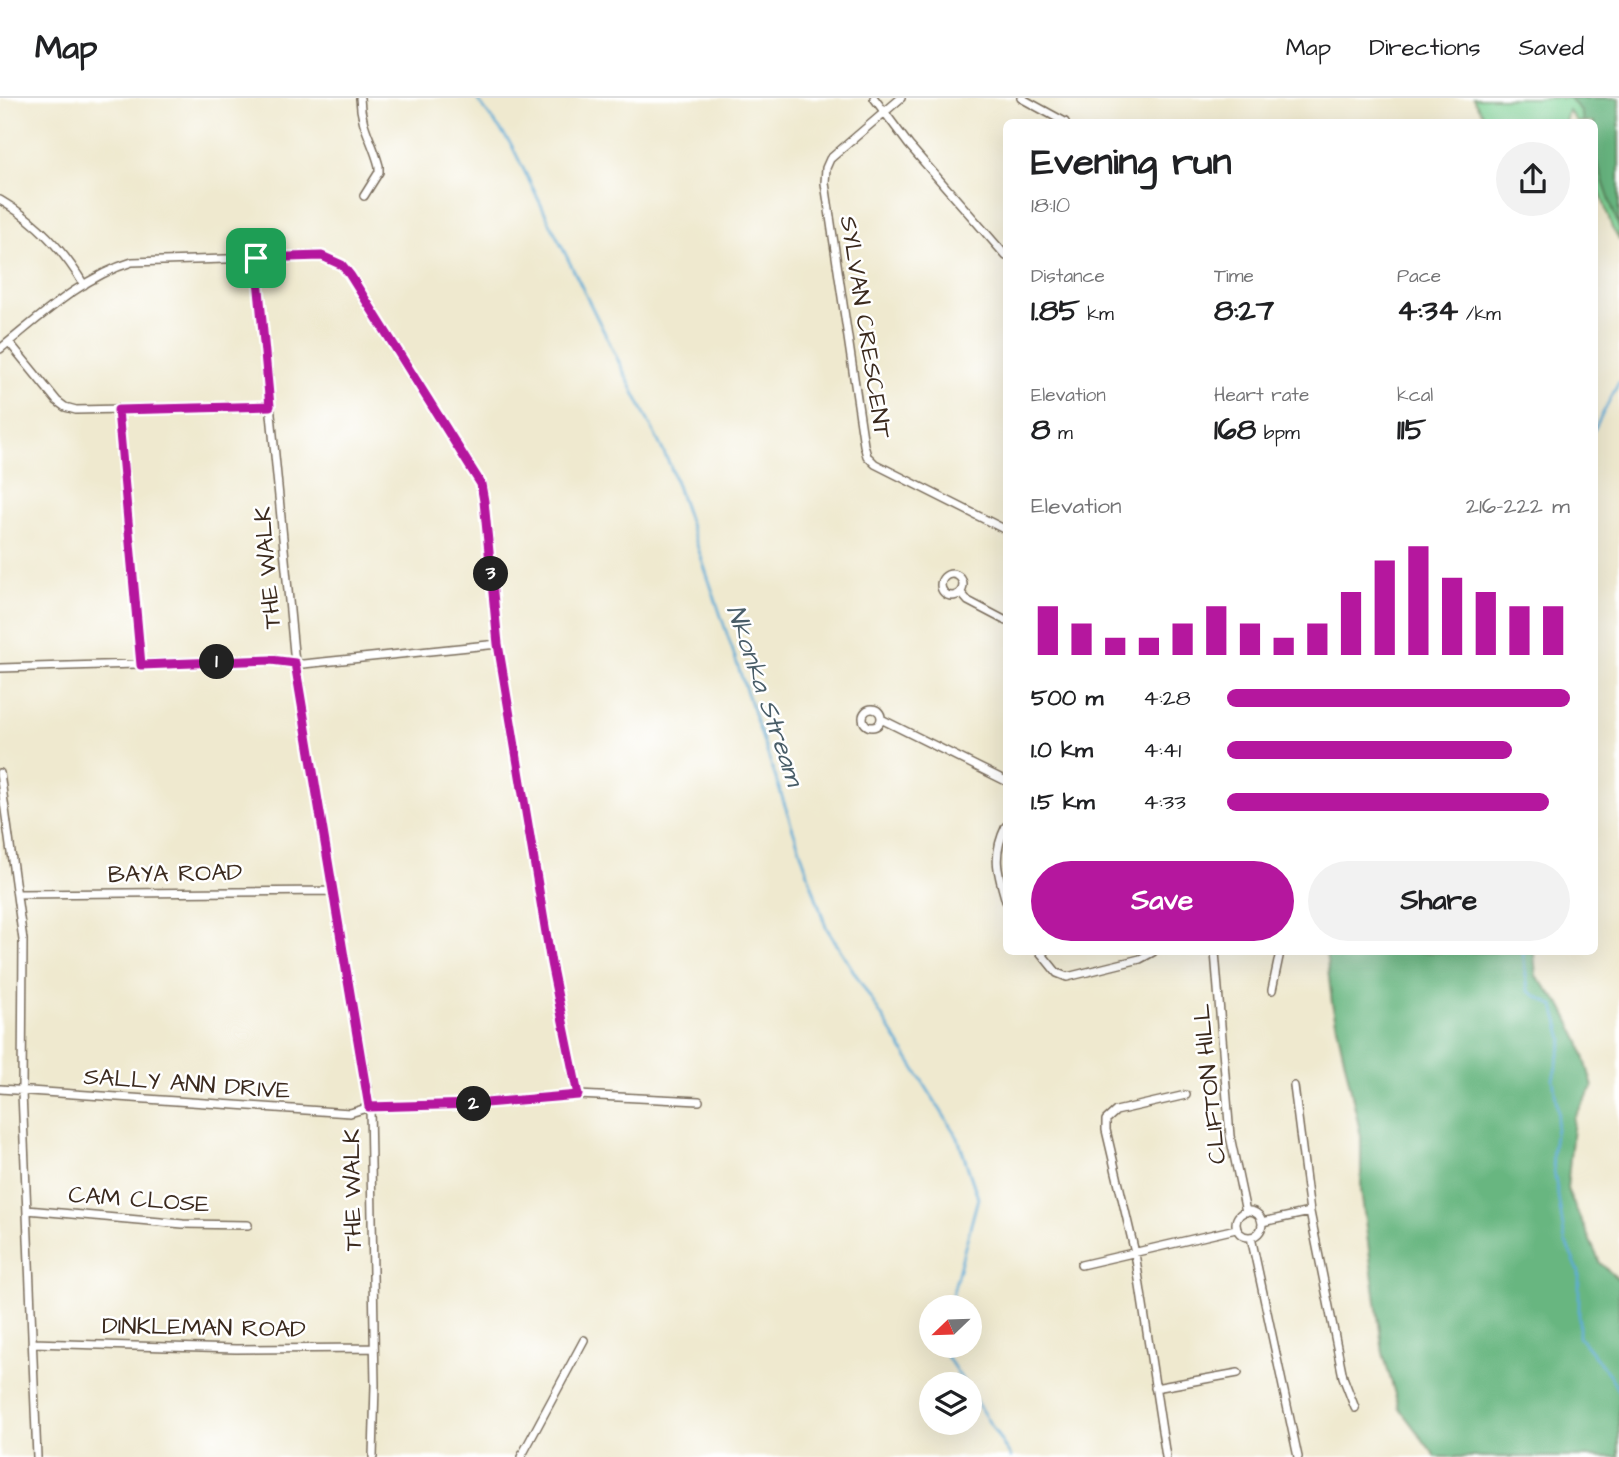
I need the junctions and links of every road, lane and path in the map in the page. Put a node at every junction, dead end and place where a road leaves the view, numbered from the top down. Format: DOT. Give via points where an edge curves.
graph roads {
  1 [pos="360,98"];
  2 [pos="874,98"];
  3 [pos="901,98"];
  4 [pos="1021,98"];
  5 [pos="884,113"];
  6 [pos="1060,119"];
  7 [pos="364,196"];
  8 [pos="0,200"];
  9 [pos="1003,252"];
  10 [pos="256,258"];
  11 [pos="83,285"];
  12 [pos="9,342"];
  13 [pos="0,349"];
  14 [pos="270,406"];
  15 [pos="118,410"];
  16 [pos="1003,528"];
  17 [pos="961,593"];
  18 [pos="1003,619"];
  19 [pos="498,644"];
  20 [pos="295,663"];
  21 [pos="141,665"];
  22 [pos="0,668"];
  23 [pos="881,719"];
  24 [pos="0,774"];
  25 [pos="1003,780"];
  26 [pos="1003,834"];
  27 [pos="1003,889"];
  28 [pos="334,891"];
  29 [pos="17,894"];
  30 [pos="1042,955"];
  31 [pos="1147,955"];
  32 [pos="1215,955"];
  33 [pos="1279,955"];
  34 [pos="1272,990"];
  35 [pos="1294,1086"];
  36 [pos="0,1089"];
  37 [pos="22,1092"];
  38 [pos="578,1095"];
  39 [pos="1186,1095"];
  40 [pos="699,1101"];
  41 [pos="369,1107"];
  42 [pos="27,1210"];
  43 [pos="1246,1212"];
  44 [pos="1310,1212"];
  45 [pos="1262,1222"];
  46 [pos="248,1225"];
  47 [pos="1236,1229"];
  48 [pos="1251,1237"];
  49 [pos="1135,1253"];
  50 [pos="1082,1265"];
  51 [pos="584,1340"];
  52 [pos="32,1343"];
  53 [pos="374,1349"];
  54 [pos="1238,1373"];
  55 [pos="1155,1388"];
  56 [pos="1355,1408"];
  57 [pos="37,1457"];
  58 [pos="373,1457"];
  59 [pos="521,1457"];
  60 [pos="1166,1457"];
  61 [pos="1298,1457"];
  1 -- 7 [label="street" via="360,118 379,166"];
  2 -- 5 [label="street"];
  3 -- 5 [label="street"];
  4 -- 6 [label="street"];
  5 -- 9 [label="street"];
  5 -- 16 [label="street, SYLVAN CRESCENT" via="825,168 867,456"];
  8 -- 11 [label="street" via="44,233"];
  10 -- 11 [label="street" via="132,262 106,270"];
  10 -- 14 [label="street, THE WALK"];
  10 -- 19 [label="street" via="322,256 342,265 430,399 481,484"];
  11 -- 12 [label="street"];
  12 -- 13 [label="street"];
  12 -- 15 [label="street" via="65,407"];
  14 -- 15 [label="street"];
  14 -- 20 [label="street, THE WALK"];
  15 -- 21 [label="street"];
  17 -- 18 [label="street"];
  19 -- 20 [label="street"];
  19 -- 38 [label="street" via="551,963"];
  20 -- 21 [label="street"];
  20 -- 28 [label="street, THE WALK"];
  21 -- 22 [label="street"];
  23 -- 25 [label="street"];
  24 -- 29 [label="street"];
  26 -- 27 [label="street" via="996,861"];
  28 -- 29 [label="street, BAYA ROAD"];
  28 -- 41 [label="street, THE WALK"];
  29 -- 37 [label="street" via="23,956"];
  30 -- 31 [label="street" via="1057,973 1067,977"];
  32 -- 43 [label="street, CLIFTON HILL" via="1230,1136"];
  33 -- 34 [label="street"];
  35 -- 44 [label="street"];
  36 -- 37 [label="street, SALLY ANN DRIVE"];
  37 -- 41 [label="street, SALLY ANN DRIVE" via="350,1113"];
  37 -- 42 [label="street"];
  38 -- 40 [label="street, SALLY ANN DRIVE"];
  38 -- 41 [label="street, SALLY ANN DRIVE"];
  39 -- 49 [label="street" via="1116,1111 1106,1120"];
  41 -- 53 [label="street, THE WALK"];
  42 -- 46 [label="street, CAM CLOSE"];
  42 -- 52 [label="street"];
  43 -- 45 [label="street" via="1254,1212"];
  43 -- 47 [label="street" via="1236,1220"];
  44 -- 45 [label="street"];
  44 -- 56 [label="street" via="1343,1377"];
  45 -- 48 [label="street" via="1258,1234"];
  47 -- 48 [label="street"];
  47 -- 49 [label="street"];
  48 -- 61 [label="street"];
  49 -- 50 [label="street"];
  49 -- 55 [label="street"];
  51 -- 59 [label="street"];
  52 -- 53 [label="street, DINKLEMAN ROAD"];
  52 -- 57 [label="street"];
  53 -- 58 [label="street, THE WALK"];
  54 -- 55 [label="street"];
  55 -- 60 [label="street"];
}
